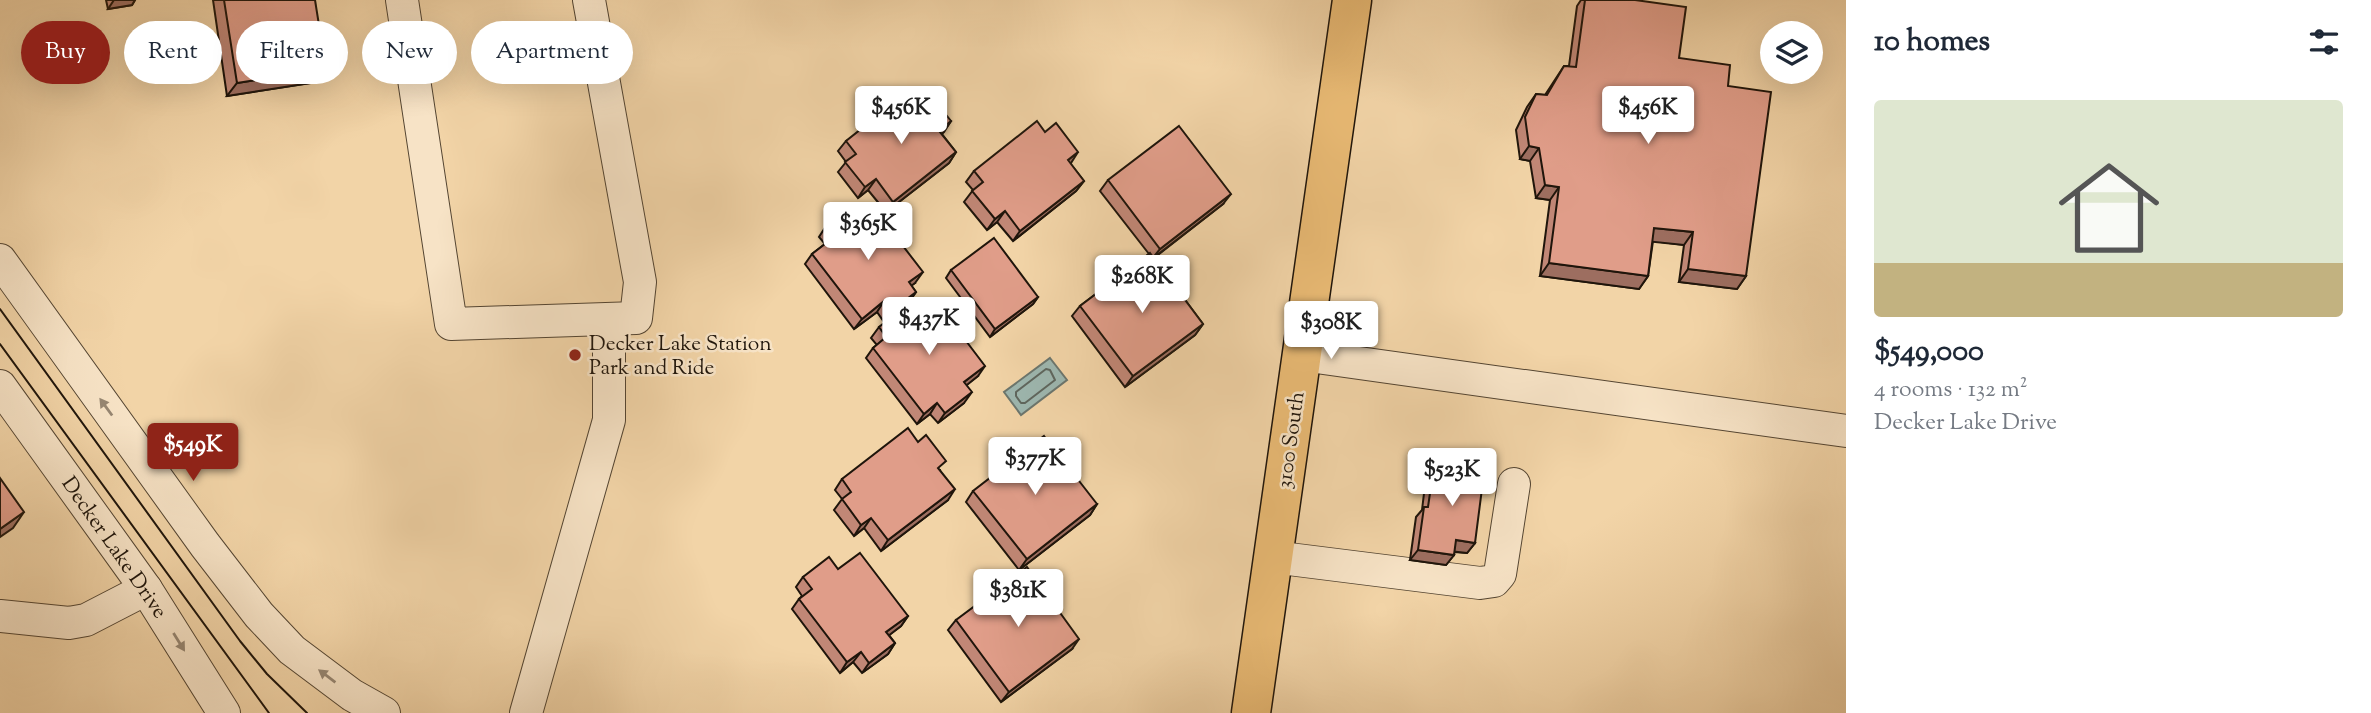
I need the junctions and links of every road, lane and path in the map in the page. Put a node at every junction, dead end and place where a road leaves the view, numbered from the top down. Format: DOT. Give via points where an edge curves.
graph roads {
  1 [pos="402,0"];
  2 [pos="589,0"];
  3 [pos="1352,0"];
  4 [pos="0,260"];
  5 [pos="609,319"];
  6 [pos="1302,355"];
  7 [pos="0,386"];
  8 [pos="1846,431"];
  9 [pos="1514,484"];
  10 [pos="1273,557"];
  11 [pos="146,589"];
  12 [pos="0,616"];
  13 [pos="224,713"];
  14 [pos="384,713"];
  15 [pos="526,713"];
  16 [pos="1251,713"];
  1 -- 5 [label="street" via="451,324"];
  2 -- 5 [label="street" via="640,282 636,318"];
  3 -- 6 [label="main road, 3100 South"];
  14 -- 4 [label="street, one-way" via="292,650 259,615"];
  5 -- 15 [label="street" via="609,420"];
  6 -- 8 [label="street"];
  6 -- 10 [label="main road, 3100 South"];
  7 -- 11 [label="street, Decker Lake Drive"];
  9 -- 10 [label="street" via="1500,574 1494,582"];
  10 -- 16 [label="main road, 3100 South"];
  11 -- 12 [label="street" via="78,622"];
  11 -- 13 [label="street, Decker Lake Drive, one-way"];
}
